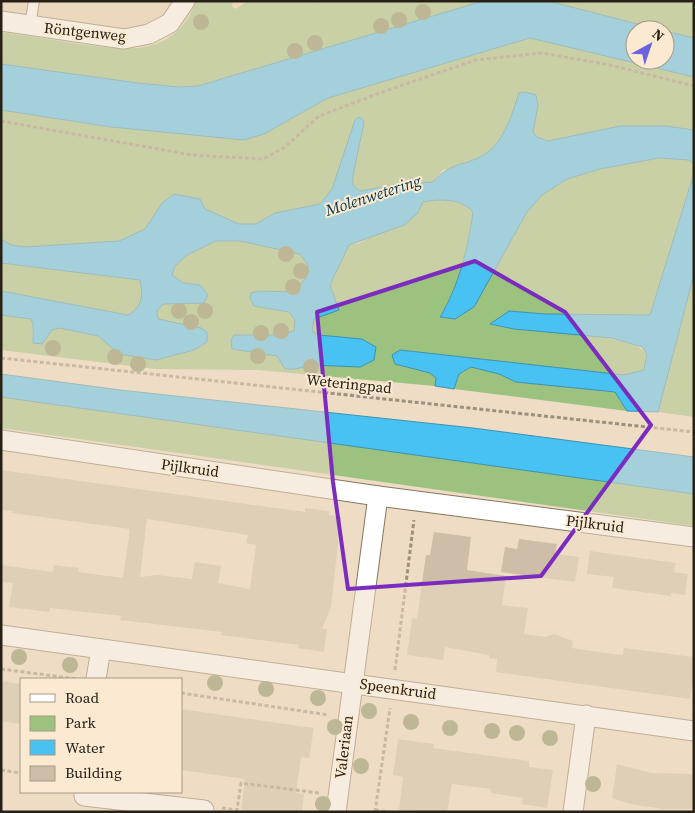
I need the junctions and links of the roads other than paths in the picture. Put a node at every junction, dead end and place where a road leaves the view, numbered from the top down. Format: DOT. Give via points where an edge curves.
graph roads {
  1 [pos="34,1"];
  2 [pos="185,1"];
  3 [pos="1,21"];
  4 [pos="30,26"];
  5 [pos="1,440"];
  6 [pos="378,496"];
  7 [pos="694,537"];
  8 [pos="1,635"];
  9 [pos="101,649"];
  10 [pos="96,678"];
  11 [pos="352,683"];
  12 [pos="586,715"];
  13 [pos="694,731"];
  14 [pos="83,800"];
  15 [pos="337,804"];
  16 [pos="204,811"];
  17 [pos="574,812"];
  1 -- 4 [label="lane"];
  2 -- 4 [label="street, Röntgenweg" via="170,23 149,34 124,39"];
  3 -- 4 [label="street, Röntgenweg"];
  5 -- 6 [label="street, Pijlkruid"];
  6 -- 7 [label="street, Pijlkruid"];
  6 -- 11 [label="street"];
  8 -- 9 [label="street, Speenkruid"];
  9 -- 10 [label="street"];
  9 -- 11 [label="street, Speenkruid"];
  11 -- 12 [label="street, Speenkruid"];
  11 -- 15 [label="street, Valeriaan"];
  12 -- 13 [label="street, Speenkruid"];
  12 -- 17 [label="street"];
  14 -- 16 [label="street" via="123,800"];
}
